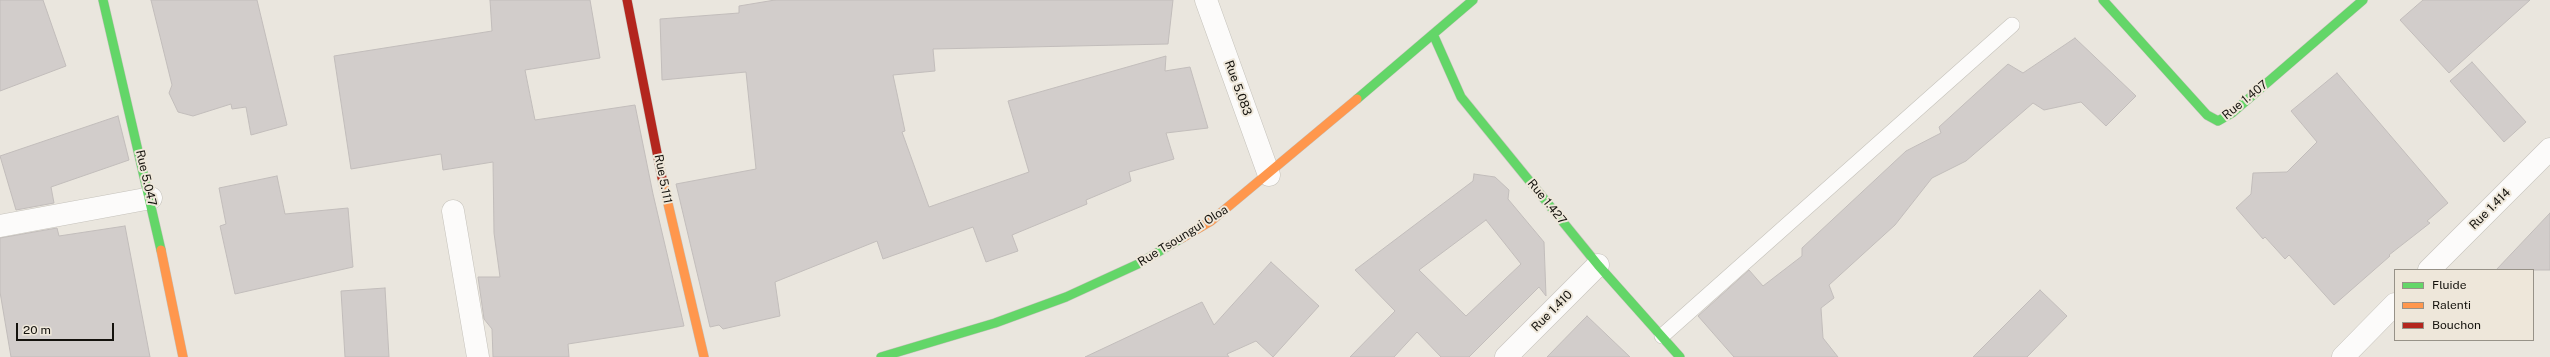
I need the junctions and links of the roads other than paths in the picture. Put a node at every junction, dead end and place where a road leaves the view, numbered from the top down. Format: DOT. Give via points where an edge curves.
graph roads {
  1 [pos="103,0"];
  2 [pos="627,0"];
  3 [pos="1206,0"];
  4 [pos="1473,0"];
  5 [pos="2103,0"];
  6 [pos="2363,0"];
  7 [pos="2012,25"];
  8 [pos="1433,34"];
  9 [pos="2550,148"];
  10 [pos="1270,175"];
  11 [pos="151,198"];
  12 [pos="453,211"];
  13 [pos="0,226"];
  14 [pos="1598,265"];
  15 [pos="2430,269"];
  16 [pos="2394,305"];
  17 [pos="1662,336"];
  18 [pos="183,357"];
  19 [pos="478,357"];
  20 [pos="704,357"];
  21 [pos="882,357"];
  22 [pos="1506,357"];
  23 [pos="1680,357"];
  24 [pos="2343,357"];
  1 -- 11 [label="street, Rue 5.047"];
  2 -- 20 [label="street, Rue 5.111" via="665,191"];
  3 -- 10 [label="street, Rue 5.083"];
  4 -- 8 [label="street, Rue Tsoungui Oloa"];
  5 -- 6 [label="street, Rue 1.407" via="2207,115 2218,121 2232,113"];
  7 -- 17 [label="lane"];
  8 -- 10 [label="street, Rue Tsoungui Oloa"];
  8 -- 14 [label="street, Rue 1.427" via="1461,97"];
  9 -- 15 [label="street, Rue 1.414"];
  10 -- 21 [label="street, Rue Tsoungui Oloa" via="1211,221 1138,264 1066,297 1009,318"];
  11 -- 13 [label="street"];
  11 -- 18 [label="street, Rue 5.047"];
  12 -- 19 [label="street"];
  14 -- 17 [label="street, Rue 1.427"];
  14 -- 22 [label="street, Rue 1.410"];
  16 -- 24 [label="street"];
  17 -- 23 [label="street, Rue 1.427"];
}
